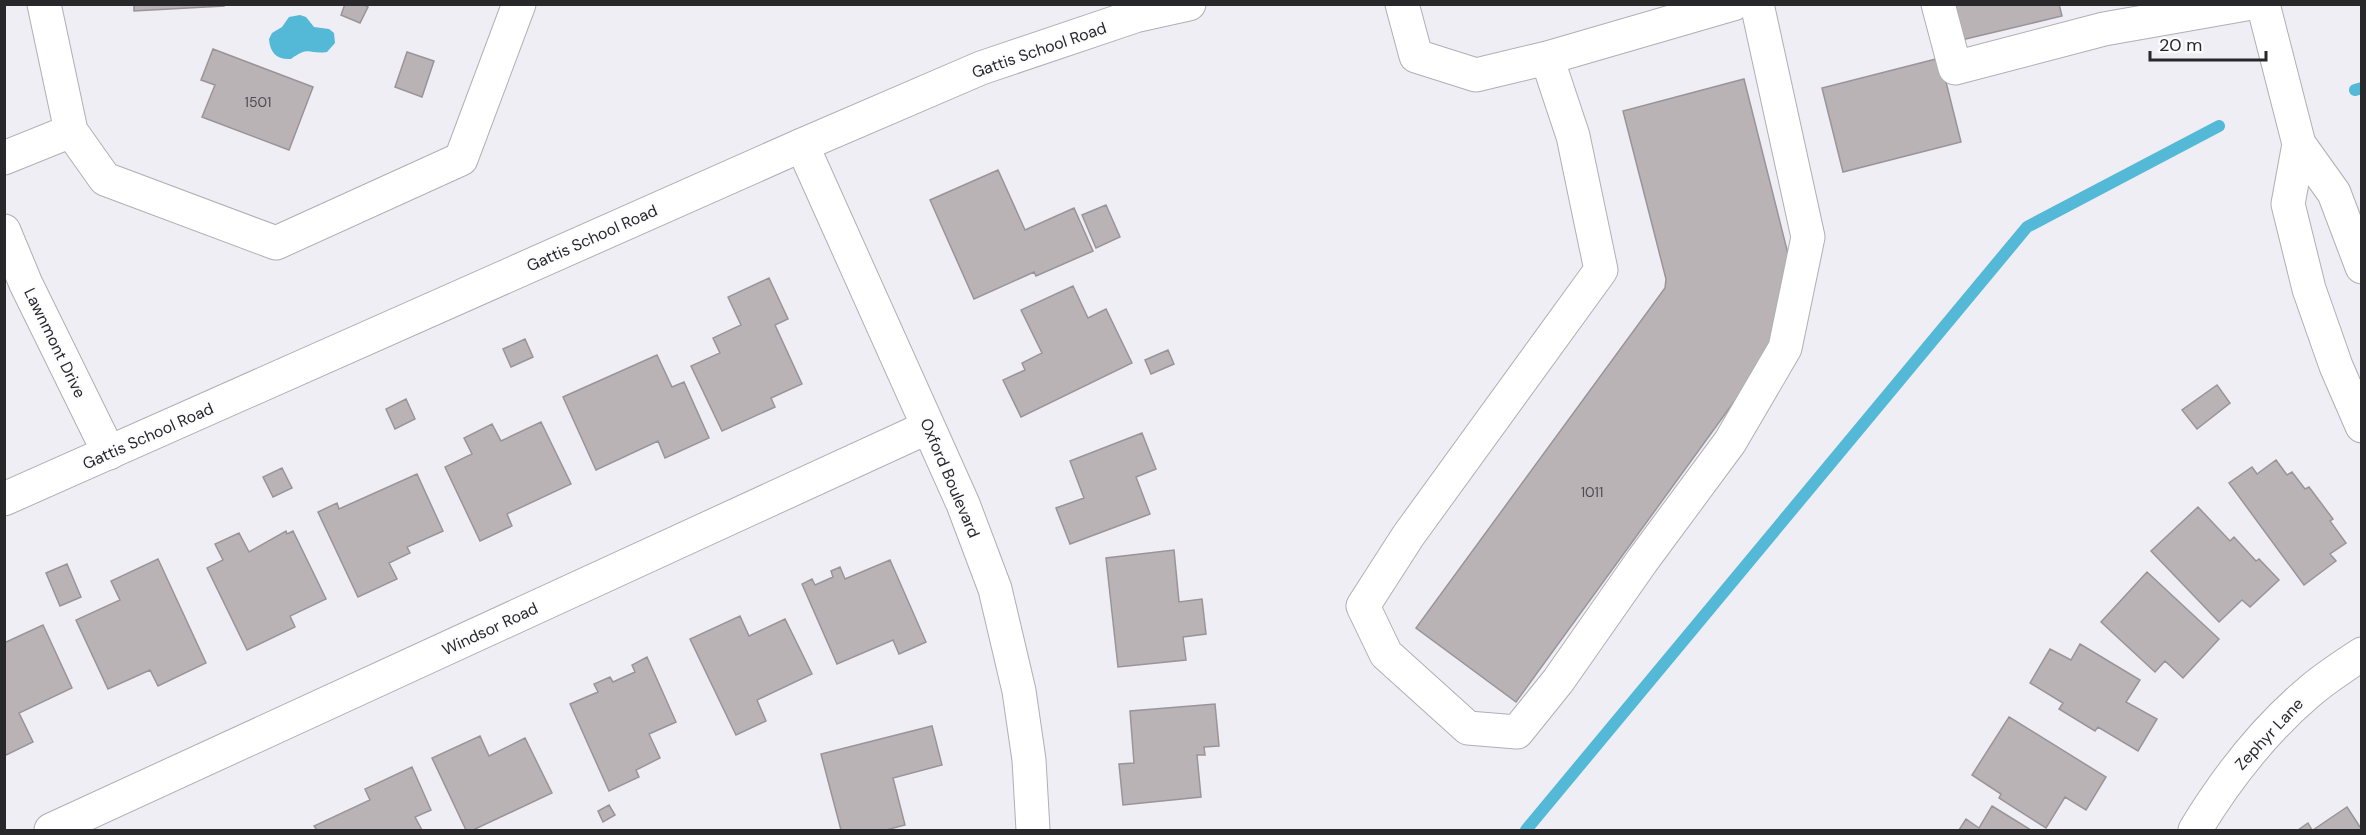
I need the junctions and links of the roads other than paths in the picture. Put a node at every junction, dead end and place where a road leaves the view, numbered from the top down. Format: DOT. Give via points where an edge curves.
graph roads {
  1 [pos="44,4"];
  2 [pos="519,4"];
  3 [pos="1189,4"];
  4 [pos="1402,4"];
  5 [pos="1733,4"];
  6 [pos="1757,4"];
  7 [pos="1938,4"];
  8 [pos="2246,4"];
  9 [pos="2263,4"];
  10 [pos="1136,10"];
  11 [pos="2101,17"];
  12 [pos="1547,58"];
  13 [pos="71,131"];
  14 [pos="2300,144"];
  15 [pos="802,145"];
  16 [pos="4,158"];
  17 [pos="4,231"];
  18 [pos="2361,267"];
  19 [pos="2361,426"];
  20 [pos="928,427"];
  21 [pos="109,453"];
  22 [pos="4,499"];
  23 [pos="2361,654"];
  24 [pos="51,831"];
  25 [pos="1033,831"];
  26 [pos="2194,831"];
  1 -- 13 [label="street"];
  2 -- 13 [label="street" via="461,159 276,243 105,179"];
  3 -- 10 [label="street, Gattis School Road"];
  4 -- 12 [label="street" via="1416,56 1476,75"];
  5 -- 12 [label="street"];
  6 -- 12 [label="street" via="1808,237 1785,348 1730,442 1517,732 1468,728 1386,654 1363,606 1408,536 1601,270 1573,136"];
  7 -- 11 [label="street" via="1954,68"];
  8 -- 11 [label="street"];
  9 -- 14 [label="street"];
  10 -- 15 [label="street, Gattis School Road" via="981,69"];
  13 -- 16 [label="street"];
  14 -- 18 [label="street" via="2334,193"];
  14 -- 19 [label="street" via="2288,204 2308,289"];
  15 -- 20 [label="street, Oxford Boulevard"];
  15 -- 21 [label="street, Gattis School Road"];
  17 -- 21 [label="street, Lawnmont Drive"];
  20 -- 24 [label="street, Windsor Road"];
  20 -- 25 [label="street, Oxford Boulevard" via="963,504 1004,621 1029,759"];
  21 -- 22 [label="street, Gattis School Road"];
  23 -- 26 [label="street, Zephyr Lane" via="2309,691 2262,738"];
}
